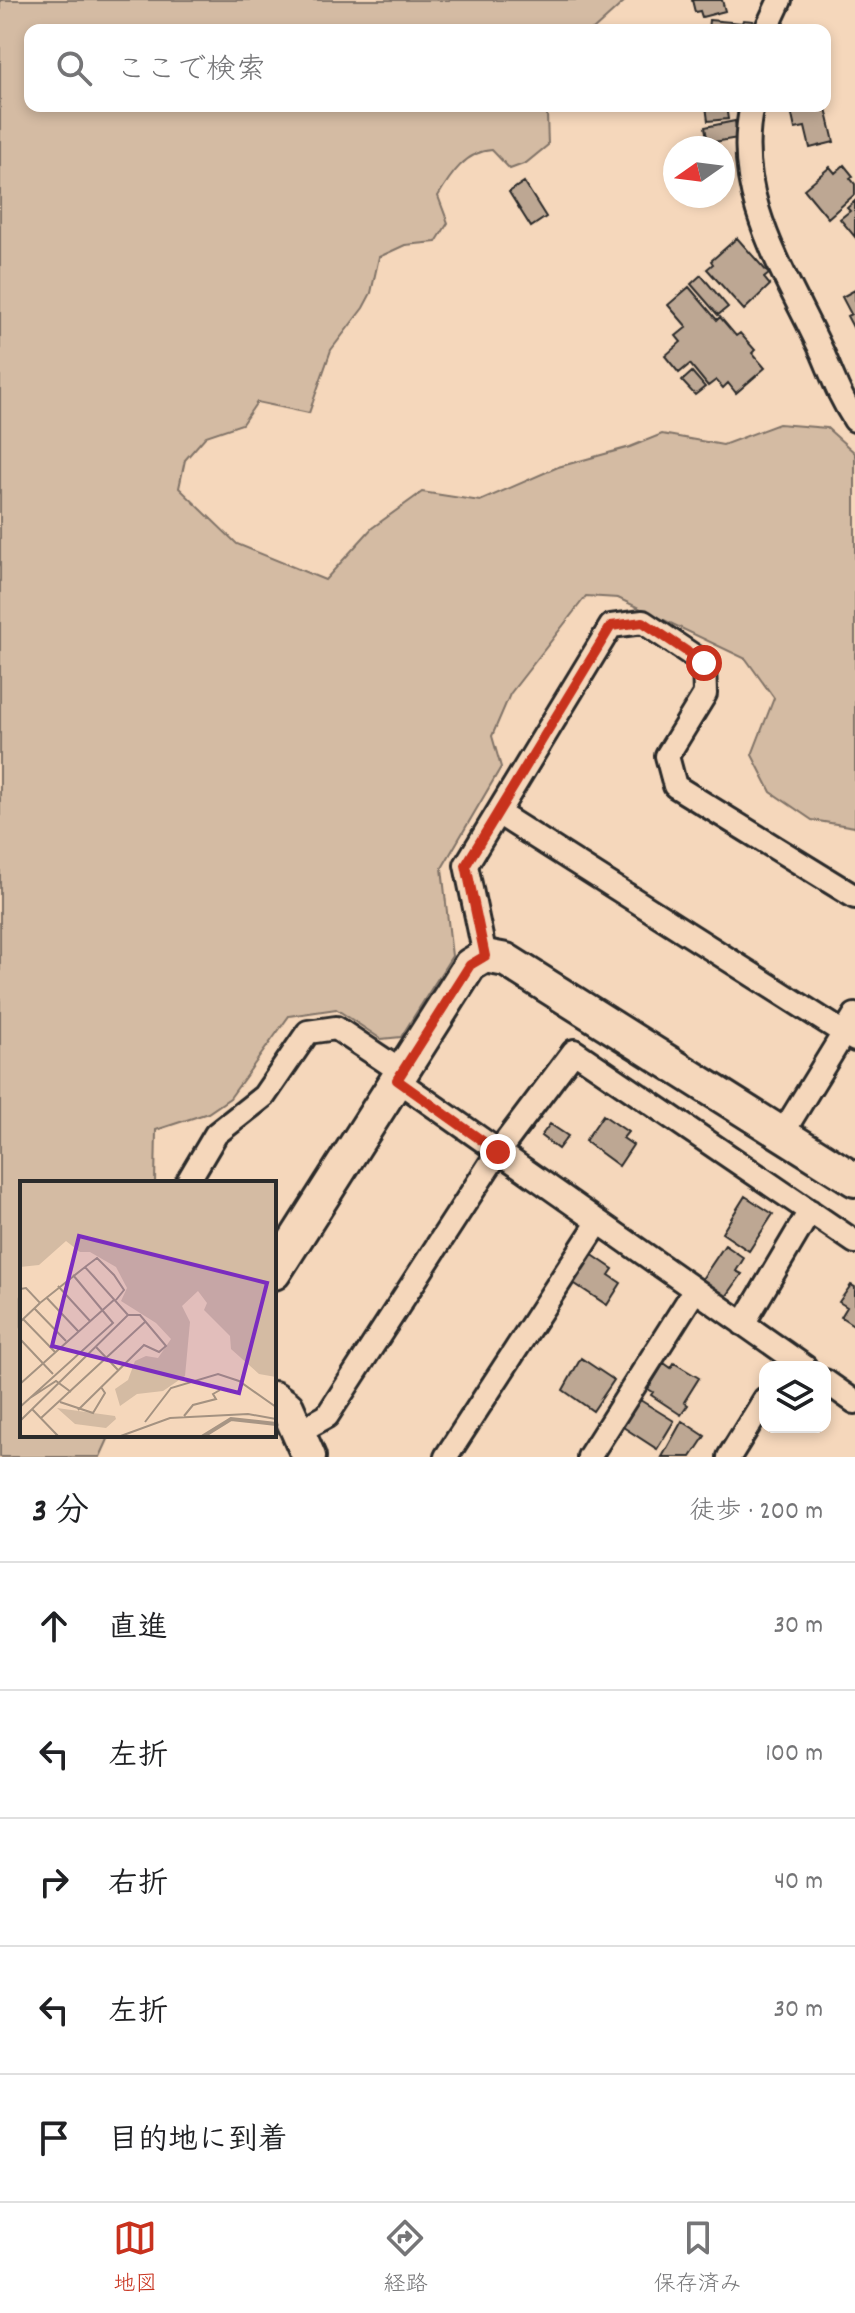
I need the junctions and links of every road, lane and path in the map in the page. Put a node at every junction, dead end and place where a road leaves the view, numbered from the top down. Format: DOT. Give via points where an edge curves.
graph roads {
  1 [pos="780,0"];
  2 [pos="769,24"];
  3 [pos="751,112"];
  4 [pos="855,420"];
  5 [pos="498,813"];
  6 [pos="855,897"];
  7 [pos="485,956"];
  8 [pos="851,1029"];
  9 [pos="399,1076"];
  10 [pos="782,1134"];
  11 [pos="498,1152"];
  12 [pos="855,1180"];
  13 [pos="188,1181"];
  14 [pos="810,1211"];
  15 [pos="598,1223"];
  16 [pos="855,1242"];
  17 [pos="276,1270"];
  18 [pos="695,1290"];
  19 [pos="743,1324"];
  20 [pos="790,1361"];
  21 [pos="831,1385"];
  22 [pos="276,1399"];
  23 [pos="855,1402"];
  24 [pos="759,1409"];
  25 [pos="303,1444"];
  26 [pos="446,1457"];
  27 [pos="589,1457"];
  28 [pos="729,1457"];
  1 -- 2 [label="street"];
  3 -- 4 [label="street" via="747,150 751,194 799,310"];
  5 -- 6 [label="street" via="611,626 643,622 704,663 705,694 667,756 675,786"];
  5 -- 7 [label="street" via="466,865"];
  5 -- 8 [label="street"];
  7 -- 9 [label="street" via="470,965"];
  7 -- 10 [label="street" via="506,960"];
  8 -- 10 [label="street"];
  9 -- 11 [label="street"];
  9 -- 13 [label="street" via="336,1028 308,1032 264,1096 216,1134"];
  9 -- 17 [label="street"];
  10 -- 12 [label="street"];
  11 -- 14 [label="street" via="574,1051"];
  11 -- 15 [label="street"];
  11 -- 25 [label="street" via="327,1416"];
  14 -- 16 [label="street"];
  14 -- 19 [label="street"];
  15 -- 18 [label="street"];
  15 -- 26 [label="street"];
  18 -- 19 [label="street"];
  18 -- 27 [label="street"];
  19 -- 20 [label="street"];
  21 -- 23 [label="street"];
  22 -- 25 [label="street" via="287,1407"];
  24 -- 28 [label="street"];
}
